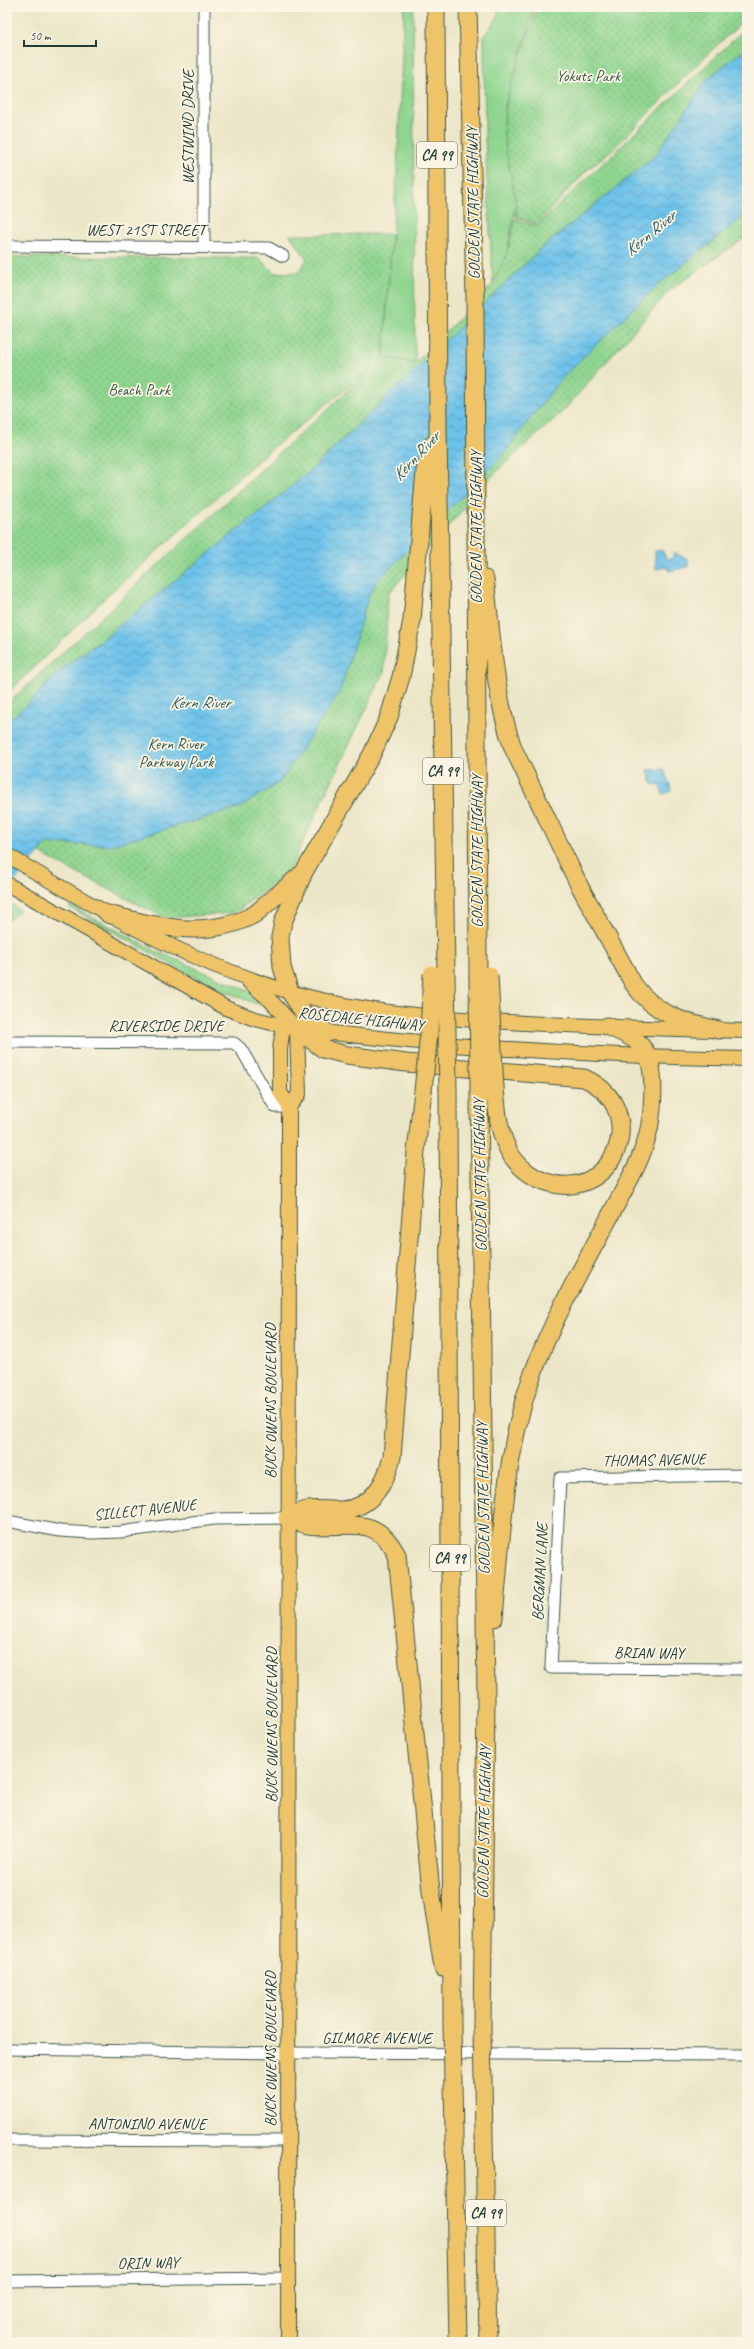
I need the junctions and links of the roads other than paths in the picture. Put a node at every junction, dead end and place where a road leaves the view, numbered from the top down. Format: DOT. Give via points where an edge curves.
graph roads {
  1 [pos="204,7"];
  2 [pos="436,7"];
  3 [pos="468,7"];
  4 [pos="7,246"];
  5 [pos="204,246"];
  6 [pos="283,256"];
  7 [pos="438,430"];
  8 [pos="475,521"];
  9 [pos="7,855"];
  10 [pos="304,872"];
  11 [pos="7,884"];
  12 [pos="108,914"];
  13 [pos="239,974"];
  14 [pos="439,974"];
  15 [pos="484,975"];
  16 [pos="290,992"];
  17 [pos="334,1003"];
  18 [pos="294,1023"];
  19 [pos="607,1026"];
  20 [pos="719,1030"];
  21 [pos="747,1031"];
  22 [pos="328,1032"];
  23 [pos="7,1042"];
  24 [pos="648,1057"];
  25 [pos="747,1059"];
  26 [pos="289,1107"];
  27 [pos="747,1475"];
  28 [pos="560,1478"];
  29 [pos="287,1518"];
  30 [pos="7,1521"];
  31 [pos="551,1668"];
  32 [pos="747,1669"];
  33 [pos="486,1702"];
  34 [pos="452,2024"];
  35 [pos="7,2049"];
  36 [pos="287,2053"];
  37 [pos="747,2055"];
  38 [pos="7,2140"];
  39 [pos="287,2141"];
  40 [pos="288,2278"];
  41 [pos="7,2281"];
  42 [pos="288,2342"];
  43 [pos="458,2342"];
  44 [pos="488,2342"];
  1 -- 5 [label="street, WESTWIND DRIVE"];
  2 -- 7 [label="highway, GOLDEN STATE HIGHWAY / CA 99"];
  3 -- 8 [label="highway, GOLDEN STATE HIGHWAY / CA 99" via="475,299"];
  4 -- 5 [label="street, WEST 21ST STREET"];
  5 -- 6 [label="street, WEST 21ST STREET" via="269,248"];
  7 -- 10 [label="highway" via="425,471 412,620 401,677 389,716 372,754"];
  7 -- 14 [label="highway, GOLDEN STATE HIGHWAY / CA 99" via="445,947"];
  8 -- 15 [label="highway, GOLDEN STATE HIGHWAY / CA 99" via="477,841"];
  8 -- 20 [label="highway" via="484,567 500,703 506,727 579,885 634,986 642,996 675,1018"];
  9 -- 12 [label="main road, ROSEDALE HIGHWAY"];
  10 -- 12 [label="highway" via="254,914 212,928 176,929 153,926"];
  10 -- 16 [label="highway" via="280,936 282,967"];
  11 -- 18 [label="main road, ROSEDALE HIGHWAY" via="226,1008"];
  12 -- 13 [label="main road, ROSEDALE HIGHWAY" via="192,956"];
  13 -- 16 [label="main road, ROSEDALE HIGHWAY"];
  13 -- 18 [label="main road"];
  14 -- 29 [label="highway, bridge" via="429,1033 416,1151 397,1402 388,1472 378,1490 360,1506 341,1510 307,1510"];
  14 -- 34 [label="highway, GOLDEN STATE HIGHWAY / CA 99, bridge" via="448,1091"];
  15 -- 18 [label="highway, bridge" via="495,1088 498,1116 507,1148 516,1161 534,1177 556,1185 579,1184 604,1170 610,1163 620,1136 619,1116 610,1097 595,1083 584,1078 406,1063 347,1055 323,1050"];
  15 -- 33 [label="highway, GOLDEN STATE HIGHWAY / CA 99, bridge" via="479,1092"];
  16 -- 17 [label="main road, ROSEDALE HIGHWAY"];
  16 -- 18 [label="highway"];
  17 -- 18 [label="main road"];
  17 -- 19 [label="main road, ROSEDALE HIGHWAY" via="456,1019"];
  18 -- 22 [label="highway"];
  18 -- 26 [label="main road" via="299,1094"];
  18 -- 26 [label="main road, BUCK OWENS BOULEVARD" via="280,1049 280,1092"];
  19 -- 20 [label="main road, ROSEDALE HIGHWAY"];
  19 -- 24 [label="highway" via="636,1041"];
  20 -- 21 [label="main road, ROSEDALE HIGHWAY"];
  22 -- 24 [label="main road, ROSEDALE HIGHWAY" via="472,1047"];
  23 -- 26 [label="street, RIVERSIDE DRIVE" via="234,1043 241,1049 275,1107"];
  24 -- 25 [label="main road, ROSEDALE HIGHWAY"];
  24 -- 33 [label="highway" via="652,1112 647,1137 620,1196 553,1325 525,1398 512,1458"];
  26 -- 29 [label="main road, BUCK OWENS BOULEVARD"];
  27 -- 28 [label="street, THOMAS AVENUE"];
  28 -- 31 [label="street, BERGMAN LANE"];
  29 -- 30 [label="street, SILLECT AVENUE" via="214,1519 137,1530 91,1533 60,1531"];
  29 -- 34 [label="highway" via="308,1525 353,1524 372,1528 388,1542 399,1561 431,1891"];
  29 -- 36 [label="main road, BUCK OWENS BOULEVARD" via="290,1737"];
  31 -- 32 [label="street, BRIAN WAY"];
  33 -- 44 [label="highway, GOLDEN STATE HIGHWAY / CA 99, bridge" via="482,2025"];
  34 -- 43 [label="highway, GOLDEN STATE HIGHWAY / CA 99, bridge"];
  35 -- 36 [label="street, GILMORE AVENUE"];
  36 -- 37 [label="street, GILMORE AVENUE"];
  36 -- 39 [label="main road, BUCK OWENS BOULEVARD"];
  38 -- 39 [label="street, ANTONINO AVENUE"];
  39 -- 40 [label="main road, BUCK OWENS BOULEVARD"];
  40 -- 41 [label="street, ORIN WAY"];
  40 -- 42 [label="main road, BUCK OWENS BOULEVARD"];
}
